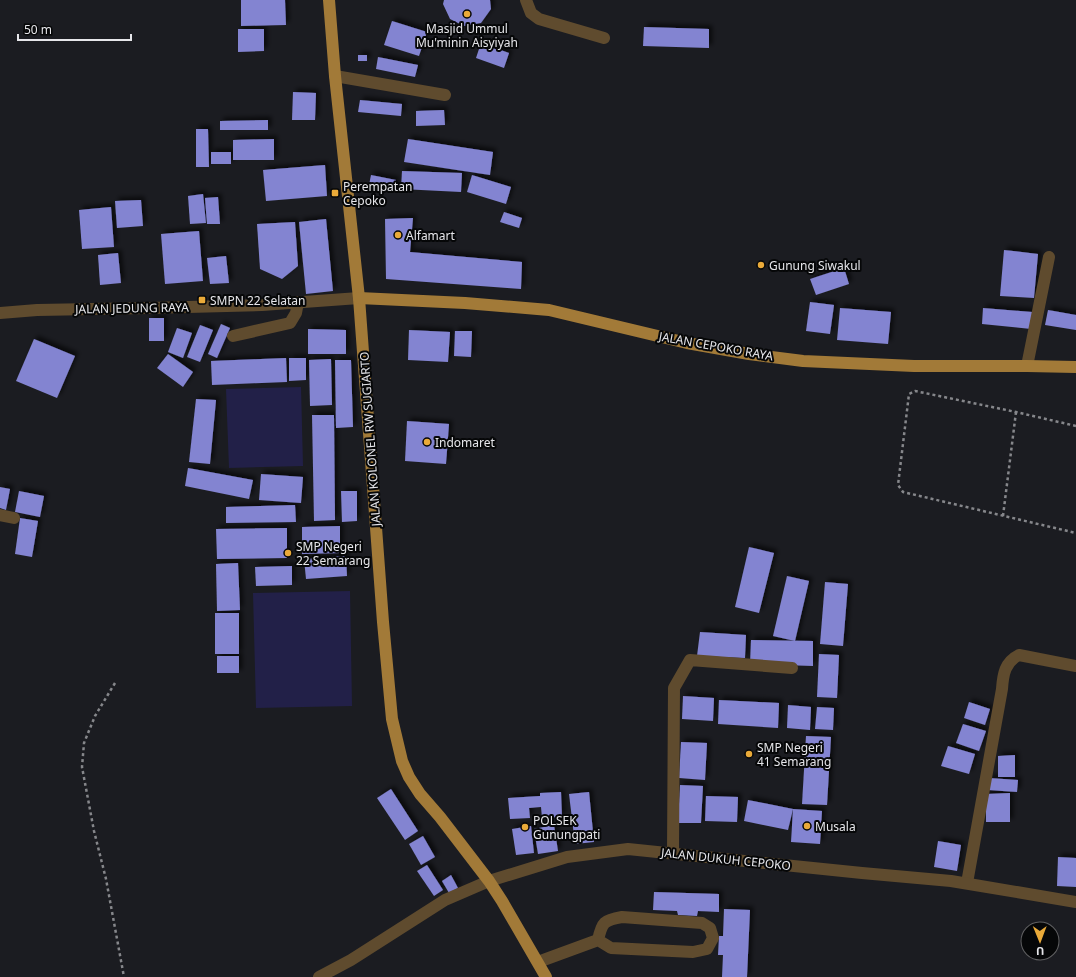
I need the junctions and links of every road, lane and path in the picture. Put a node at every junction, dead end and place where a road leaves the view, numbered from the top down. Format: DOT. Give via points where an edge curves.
graph roads {
  1 [pos="330,0"];
  2 [pos="526,0"];
  3 [pos="604,38"];
  4 [pos="336,76"];
  5 [pos="445,95"];
  6 [pos="1048,257"];
  7 [pos="359,298"];
  8 [pos="298,302"];
  9 [pos="0,312"];
  10 [pos="232,336"];
  11 [pos="1027,366"];
  12 [pos="1076,367"];
  13 [pos="1016,412"];
  14 [pos="1076,426"];
  15 [pos="0,515"];
  16 [pos="1003,516"];
  17 [pos="14,518"];
  18 [pos="1076,533"];
  19 [pos="1076,666"];
  20 [pos="792,668"];
  21 [pos="115,683"];
  22 [pos="674,853"];
  23 [pos="489,881"];
  24 [pos="967,883"];
  25 [pos="1076,902"];
  26 [pos="598,940"];
  27 [pos="538,962"];
  28 [pos="124,977"];
  29 [pos="319,977"];
  30 [pos="546,977"];
  1 -- 4 [label="main road, JALAN KOLONEL RW SUGIARTO"];
  2 -- 3 [label="street" via="531,13 539,19"];
  4 -- 5 [label="street"];
  4 -- 7 [label="main road, JALAN KOLONEL RW SUGIARTO"];
  6 -- 11 [label="street"];
  7 -- 8 [label="street, JALAN JEDUNG RAYA"];
  7 -- 11 [label="main road, JALAN CEPOKO RAYA" via="549,310 688,343 803,361 921,366"];
  7 -- 23 [label="main road, JALAN KOLONEL RW SUGIARTO" via="392,719 402,761 409,777"];
  8 -- 9 [label="street, JALAN JEDUNG RAYA"];
  8 -- 10 [label="street" via="296,313 290,323"];
  11 -- 12 [label="main road, JALAN CEPOKO RAYA"];
  13 -- 14 [label="path"];
  13 -- 16 [label="path"];
  13 -- 16 [label="path" via="915,391 909,394 898,485 903,492"];
  15 -- 17 [label="street"];
  16 -- 18 [label="path"];
  19 -- 24 [label="street" via="1019,655 1007,664 1003,674"];
  20 -- 22 [label="street" via="690,660 674,688"];
  21 -- 28 [label="path" via="95,716 84,744 82,767"];
  22 -- 23 [label="street, JALAN DUKUH CEPOKO" via="628,849 599,852 567,857"];
  22 -- 24 [label="street, JALAN DUKUH CEPOKO"];
  23 -- 27 [label="main road, JALAN KOLONEL RW SUGIARTO"];
  23 -- 29 [label="street, JALAN DUKUH CEPOKO" via="445,900 351,960"];
  24 -- 25 [label="street, JALAN DUKUH CEPOKO"];
  26 -- 26 [label="street" via="601,927 610,919 622,917 702,923 710,928 713,938 707,949 693,952 611,948"];
  26 -- 27 [label="street"];
  27 -- 30 [label="main road, JALAN KOLONEL RW SUGIARTO"];
}
